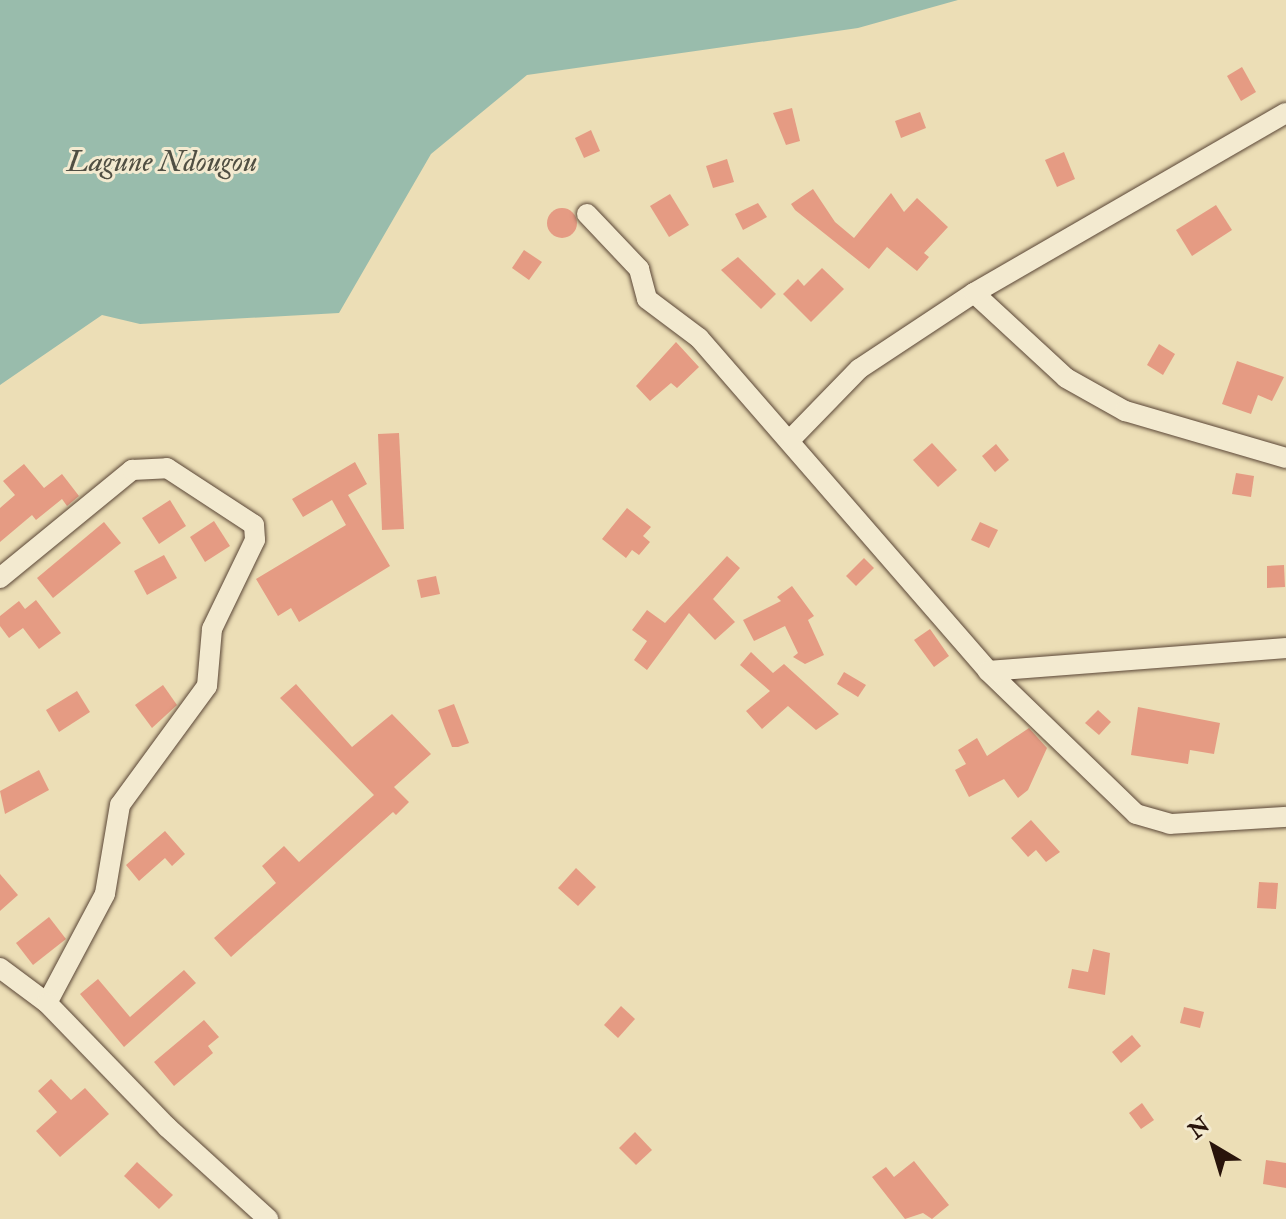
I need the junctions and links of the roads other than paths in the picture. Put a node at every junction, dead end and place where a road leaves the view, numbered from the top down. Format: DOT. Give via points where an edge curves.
graph roads {
  1 [pos="1286,113"];
  2 [pos="587,214"];
  3 [pos="974,293"];
  4 [pos="790,440"];
  5 [pos="1286,458"];
  6 [pos="0,578"];
  7 [pos="1286,648"];
  8 [pos="988,671"];
  9 [pos="1286,817"];
  10 [pos="0,968"];
  11 [pos="47,1003"];
  12 [pos="268,1219"];
  1 -- 3 [label="street"];
  2 -- 4 [label="street" via="639,269 647,299 699,338"];
  3 -- 4 [label="street" via="859,369"];
  3 -- 5 [label="street" via="1066,378 1125,411"];
  4 -- 8 [label="street"];
  6 -- 11 [label="street" via="132,470 167,468 254,525 255,540 212,629 207,686 120,805 105,894"];
  7 -- 8 [label="street"];
  8 -- 9 [label="street" via="1136,814 1170,824"];
  10 -- 11 [label="street"];
  11 -- 12 [label="street" via="167,1127"];
}
